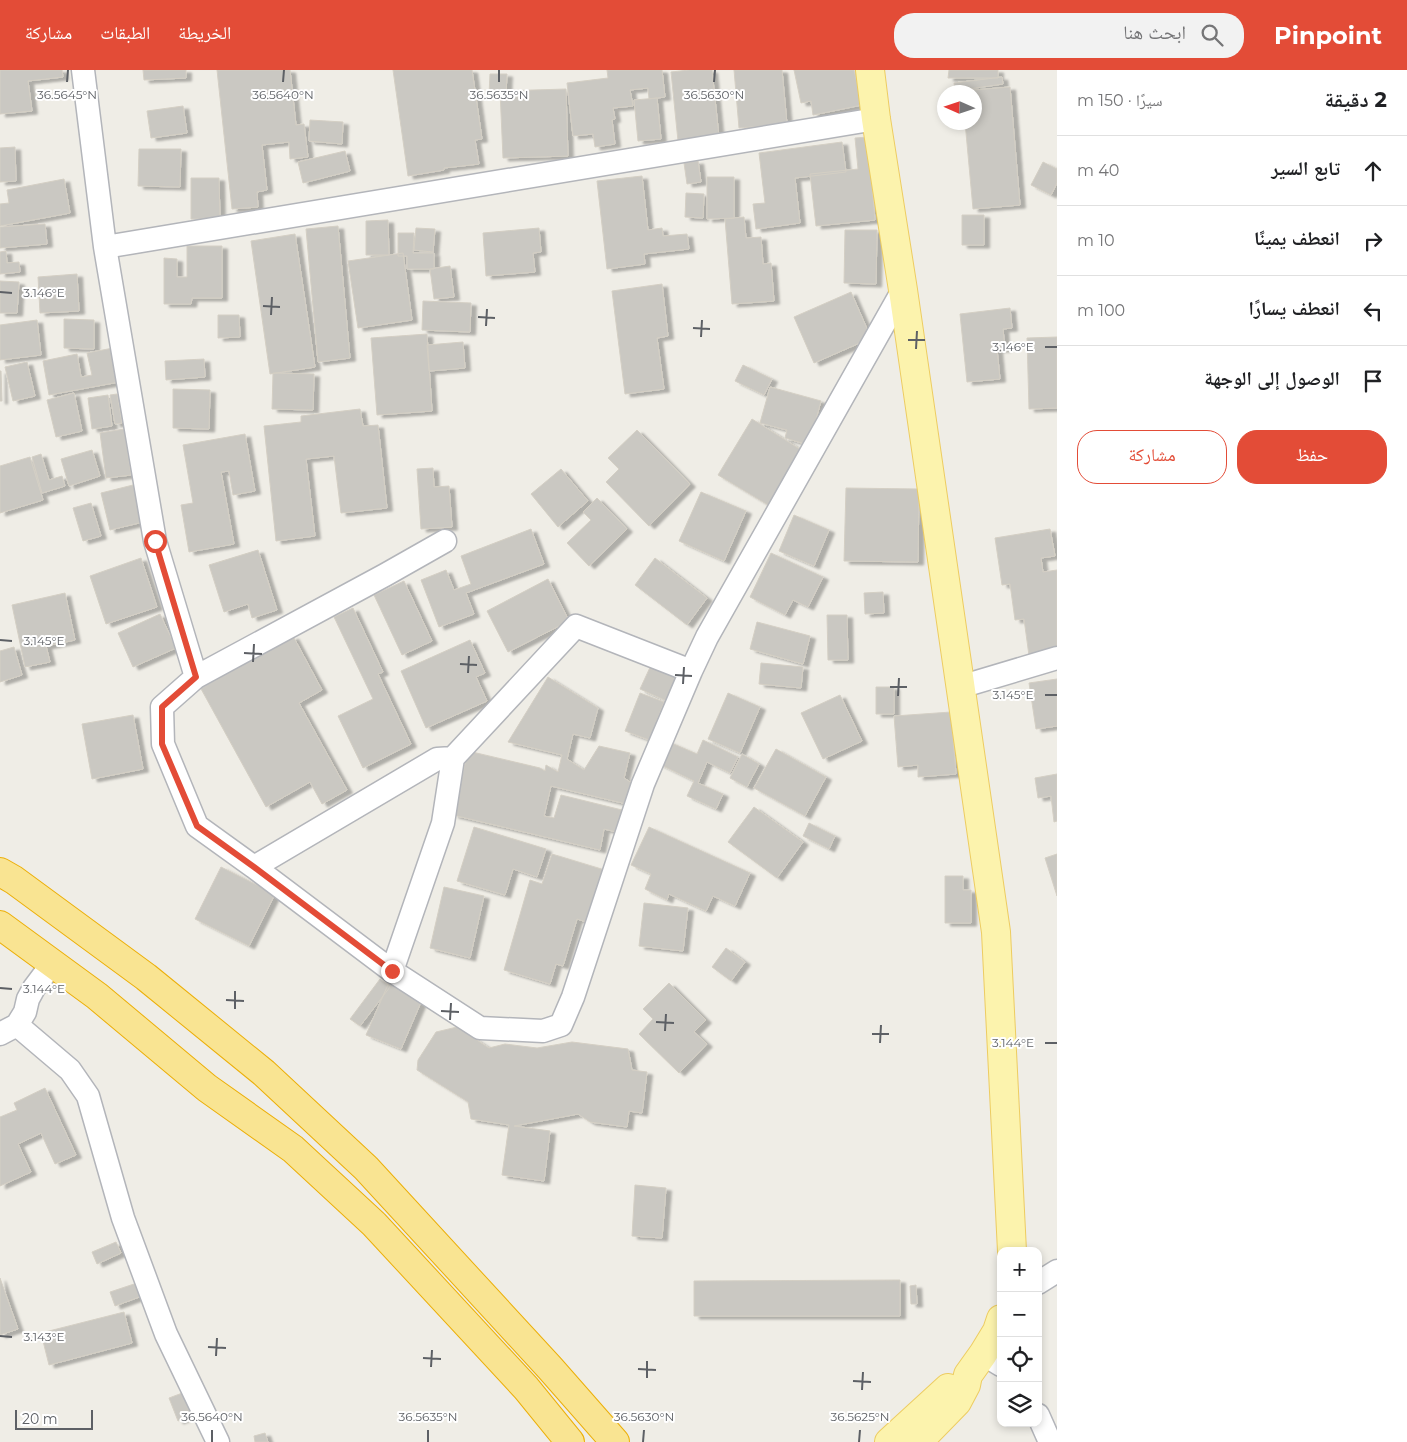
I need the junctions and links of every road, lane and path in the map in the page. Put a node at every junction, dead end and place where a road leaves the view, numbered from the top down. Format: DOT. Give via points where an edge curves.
graph roads {
  1 [pos="83,70"];
  2 [pos="870,70"];
  3 [pos="876,119"];
  4 [pos="105,247"];
  5 [pos="903,290"];
  6 [pos="444,541"];
  7 [pos="1057,658"];
  8 [pos="690,670"];
  9 [pos="196,677"];
  10 [pos="960,687"];
  11 [pos="454,758"];
  12 [pos="254,867"];
  13 [pos="0,872"];
  14 [pos="0,925"];
  15 [pos="52,964"];
  16 [pos="392,971"];
  17 [pos="8,1030"];
  18 [pos="1012,1247"];
  19 [pos="1057,1271"];
  20 [pos="1042,1280"];
  21 [pos="997,1331"];
  22 [pos="984,1365"];
  23 [pos="1042,1425"];
  24 [pos="218,1442"];
  25 [pos="570,1442"];
  26 [pos="615,1442"];
  27 [pos="889,1442"];
  28 [pos="918,1442"];
  29 [pos="1050,1442"];
  1 -- 4 [label="street"];
  2 -- 3 [label="main road"];
  3 -- 4 [label="street"];
  3 -- 5 [label="main road"];
  4 -- 9 [label="street" via="155,541"];
  5 -- 8 [label="street"];
  5 -- 10 [label="main road"];
  6 -- 9 [label="street"];
  7 -- 10 [label="street"];
  8 -- 11 [label="street" via="576,626"];
  8 -- 16 [label="street" via="643,784 561,1025 544,1031 480,1028"];
  9 -- 12 [label="street" via="162,707 162,744 197,826"];
  10 -- 18 [label="main road" via="996,932"];
  11 -- 12 [label="street" via="437,759"];
  11 -- 16 [label="street" via="443,822"];
  12 -- 16 [label="street"];
  13 -- 26 [label="highway" via="146,977 264,1073 366,1168"];
  14 -- 15 [label="highway"];
  15 -- 17 [label="street" via="34,988 25,1012"];
  15 -- 25 [label="highway" via="97,996 207,1088 293,1149 368,1218 526,1388"];
  17 -- 24 [label="street" via="70,1070 88,1096 123,1218 166,1334"];
  19 -- 20 [label="street"];
  21 -- 22 [label="main road"];
  22 -- 27 [label="main road" via="940,1394"];
  22 -- 28 [label="main road" via="966,1385 957,1402"];
  23 -- 29 [label="street"];
}
